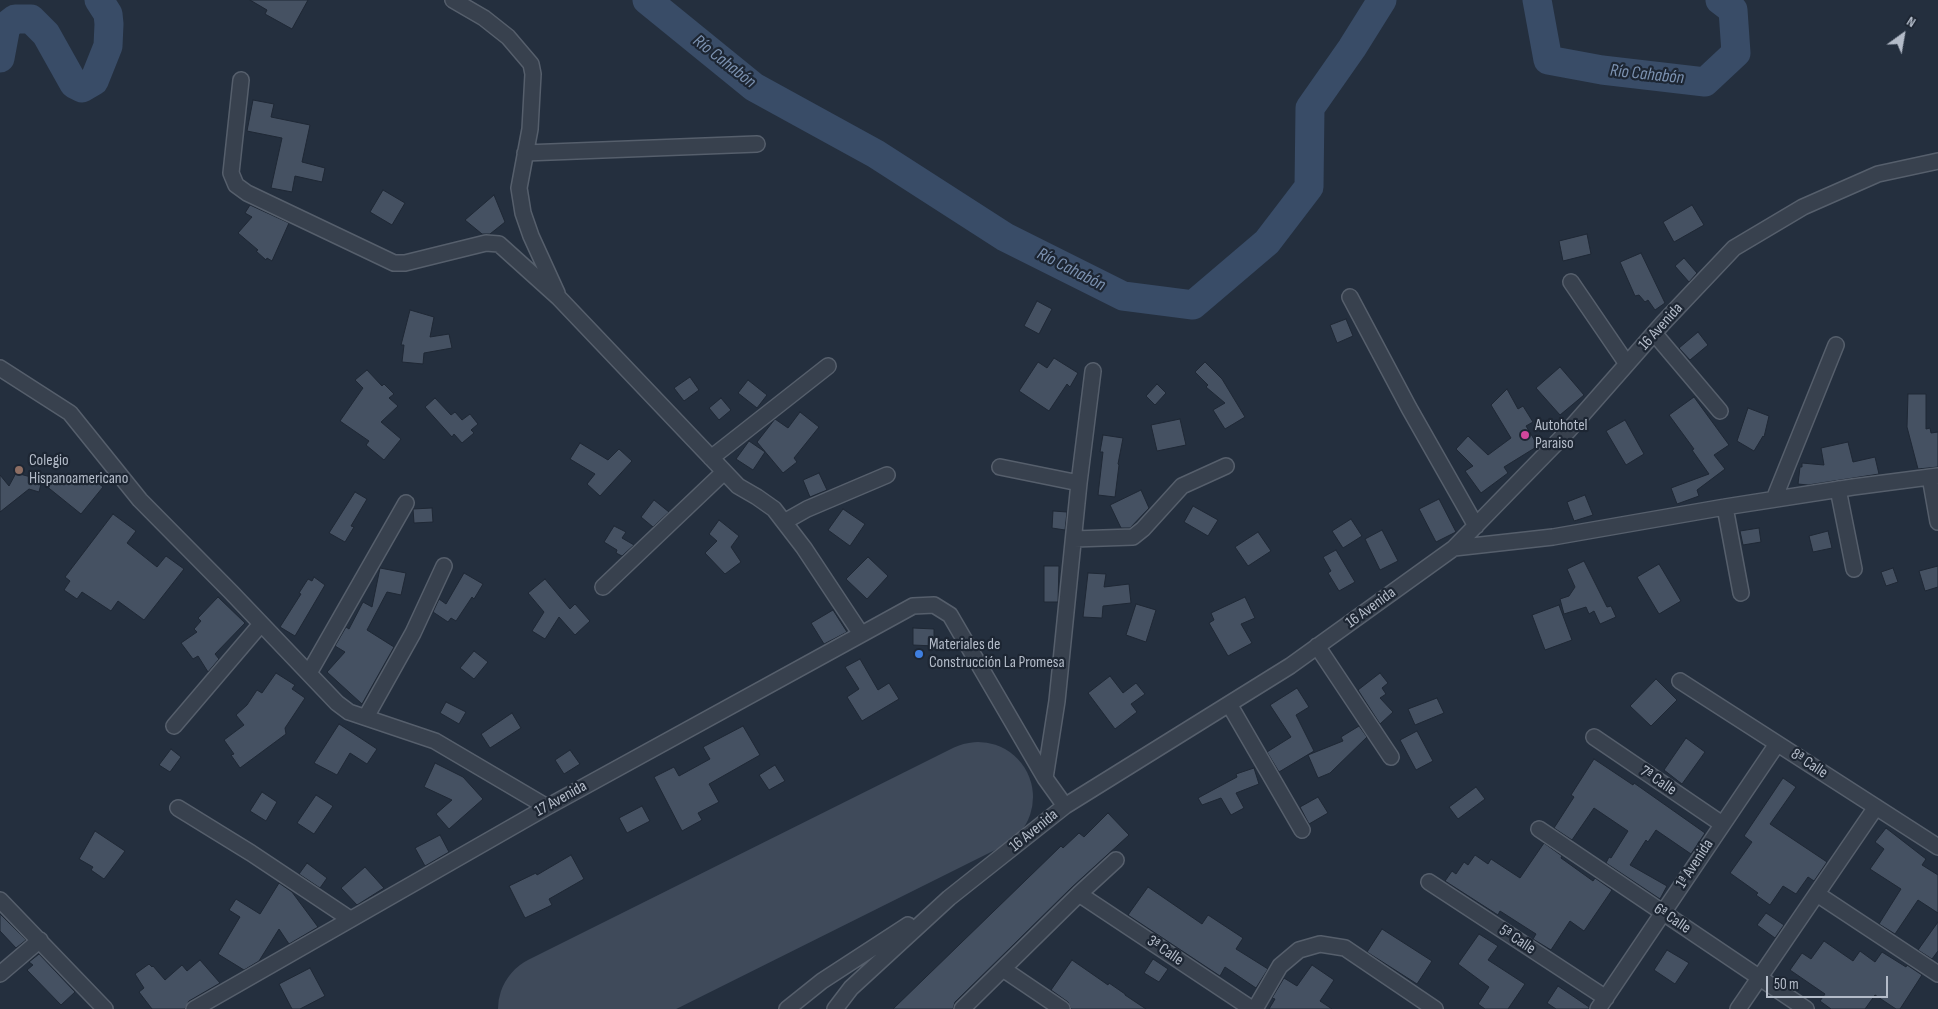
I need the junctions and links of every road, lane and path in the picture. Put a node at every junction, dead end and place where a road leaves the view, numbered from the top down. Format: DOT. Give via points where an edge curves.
graph roads {
  1 [pos="453,0"];
  2 [pos="241,80"];
  3 [pos="758,144"];
  4 [pos="526,153"];
  5 [pos="1938,161"];
  6 [pos="1571,282"];
  7 [pos="1350,297"];
  8 [pos="559,298"];
  9 [pos="1654,333"];
  10 [pos="1836,345"];
  11 [pos="1627,364"];
  12 [pos="828,366"];
  13 [pos="0,368"];
  14 [pos="1093,371"];
  15 [pos="1720,410"];
  16 [pos="711,458"];
  17 [pos="1226,466"];
  18 [pos="1000,467"];
  19 [pos="724,472"];
  20 [pos="887,475"];
  21 [pos="1934,477"];
  22 [pos="1079,482"];
  23 [pos="1838,489"];
  24 [pos="1774,499"];
  25 [pos="406,503"];
  26 [pos="1725,507"];
  27 [pos="784,522"];
  28 [pos="1938,522"];
  29 [pos="1476,526"];
  30 [pos="1074,539"];
  31 [pos="1454,548"];
  32 [pos="444,566"];
  33 [pos="1854,569"];
  34 [pos="603,587"];
  35 [pos="1741,593"];
  36 [pos="262,624"];
  37 [pos="861,634"];
  38 [pos="1317,646"];
  39 [pos="309,673"];
  40 [pos="1680,681"];
  41 [pos="1229,704"];
  42 [pos="366,717"];
  43 [pos="174,726"];
  44 [pos="1594,737"];
  45 [pos="1777,744"];
  46 [pos="1391,757"];
  47 [pos="1045,778"];
  48 [pos="1065,806"];
  49 [pos="546,807"];
  50 [pos="1876,807"];
  51 [pos="178,808"];
  52 [pos="1722,824"];
  53 [pos="1539,829"];
  54 [pos="1302,830"];
  55 [pos="1938,847"];
  56 [pos="1116,860"];
  57 [pos="1429,882"];
  58 [pos="1079,894"];
  59 [pos="1817,894"];
  60 [pos="949,898"];
  61 [pos="1,902"];
  62 [pos="1663,913"];
  63 [pos="350,919"];
  64 [pos="40,940"];
  65 [pos="1003,969"];
  66 [pos="0,974"];
  67 [pos="1938,974"];
  68 [pos="1759,977"];
  69 [pos="1602,1003"];
  70 [pos="105,1009"];
  71 [pos="194,1009"];
  72 [pos="787,1009"];
  73 [pos="835,1009"];
  74 [pos="962,1009"];
  75 [pos="1062,1009"];
  76 [pos="1253,1009"];
  77 [pos="1435,1009"];
  78 [pos="1738,1009"];
  79 [pos="1806,1009"];
  1 -- 4 [label="street" via="508,37 531,64 530,128"];
  2 -- 8 [label="street" via="231,173 236,186 394,263 486,243 499,244"];
  3 -- 4 [label="street"];
  4 -- 8 [label="street" via="519,188 523,213"];
  5 -- 9 [label="street, 16 Avenida" via="1878,174 1803,206 1734,248"];
  6 -- 11 [label="street"];
  7 -- 29 [label="street"];
  8 -- 16 [label="street"];
  9 -- 11 [label="street, 16 Avenida"];
  9 -- 15 [label="street"];
  10 -- 24 [label="street"];
  11 -- 29 [label="street, 16 Avenida" via="1568,431"];
  12 -- 16 [label="street"];
  13 -- 36 [label="street" via="70,413 140,500"];
  14 -- 22 [label="street"];
  16 -- 19 [label="street"];
  17 -- 30 [label="street" via="1182,486 1133,537"];
  18 -- 22 [label="street"];
  19 -- 27 [label="street" via="738,486 774,509"];
  19 -- 34 [label="street"];
  20 -- 27 [label="street"];
  21 -- 23 [label="street"];
  21 -- 28 [label="street"];
  22 -- 30 [label="street"];
  23 -- 24 [label="street"];
  23 -- 33 [label="street"];
  24 -- 26 [label="street"];
  25 -- 39 [label="street"];
  26 -- 31 [label="street" via="1553,537"];
  26 -- 35 [label="street"];
  27 -- 37 [label="street"];
  29 -- 31 [label="street, 16 Avenida"];
  30 -- 47 [label="street" via="1057,701"];
  31 -- 38 [label="street, 16 Avenida"];
  32 -- 42 [label="street" via="413,633"];
  36 -- 39 [label="street"];
  36 -- 43 [label="street"];
  37 -- 47 [label="street, 17 Avenida" via="913,606 934,605 950,615"];
  37 -- 49 [label="street, 17 Avenida"];
  38 -- 41 [label="street, 16 Avenida"];
  38 -- 46 [label="street"];
  39 -- 42 [label="street" via="337,703 349,712"];
  40 -- 45 [label="street, 8ª Calle"];
  41 -- 48 [label="street, 16 Avenida"];
  41 -- 54 [label="street"];
  42 -- 49 [label="street" via="435,741"];
  44 -- 52 [label="street, 7ª Calle"];
  45 -- 50 [label="street, 8ª Calle"];
  45 -- 52 [label="street, 1ª Avenida"];
  47 -- 48 [label="street"];
  48 -- 60 [label="street, 16 Avenida"];
  49 -- 63 [label="street, 17 Avenida"];
  50 -- 55 [label="street, 8ª Calle"];
  50 -- 59 [label="street"];
  51 -- 63 [label="street"];
  52 -- 62 [label="street, 1ª Avenida"];
  53 -- 62 [label="street, 6ª Calle"];
  56 -- 58 [label="street"];
  57 -- 69 [label="street, 5ª Calle"];
  58 -- 65 [label="street"];
  58 -- 76 [label="street, 3ª Calle"];
  59 -- 67 [label="street"];
  59 -- 68 [label="street"];
  60 -- 72 [label="street, 16 Avenida" via="822,981"];
  60 -- 73 [label="street, 16 Avenida" via="850,988"];
  61 -- 64 [label="street"];
  62 -- 68 [label="street, 6ª Calle"];
  62 -- 69 [label="street, 1ª Avenida"];
  63 -- 71 [label="street, 17 Avenida"];
  64 -- 66 [label="street"];
  64 -- 70 [label="street"];
  65 -- 74 [label="street"];
  65 -- 75 [label="street"];
  68 -- 78 [label="street"];
  68 -- 79 [label="street, 6ª Calle"];
  76 -- 77 [label="street" via="1280,966 1299,950 1320,944 1344,948"];
}
